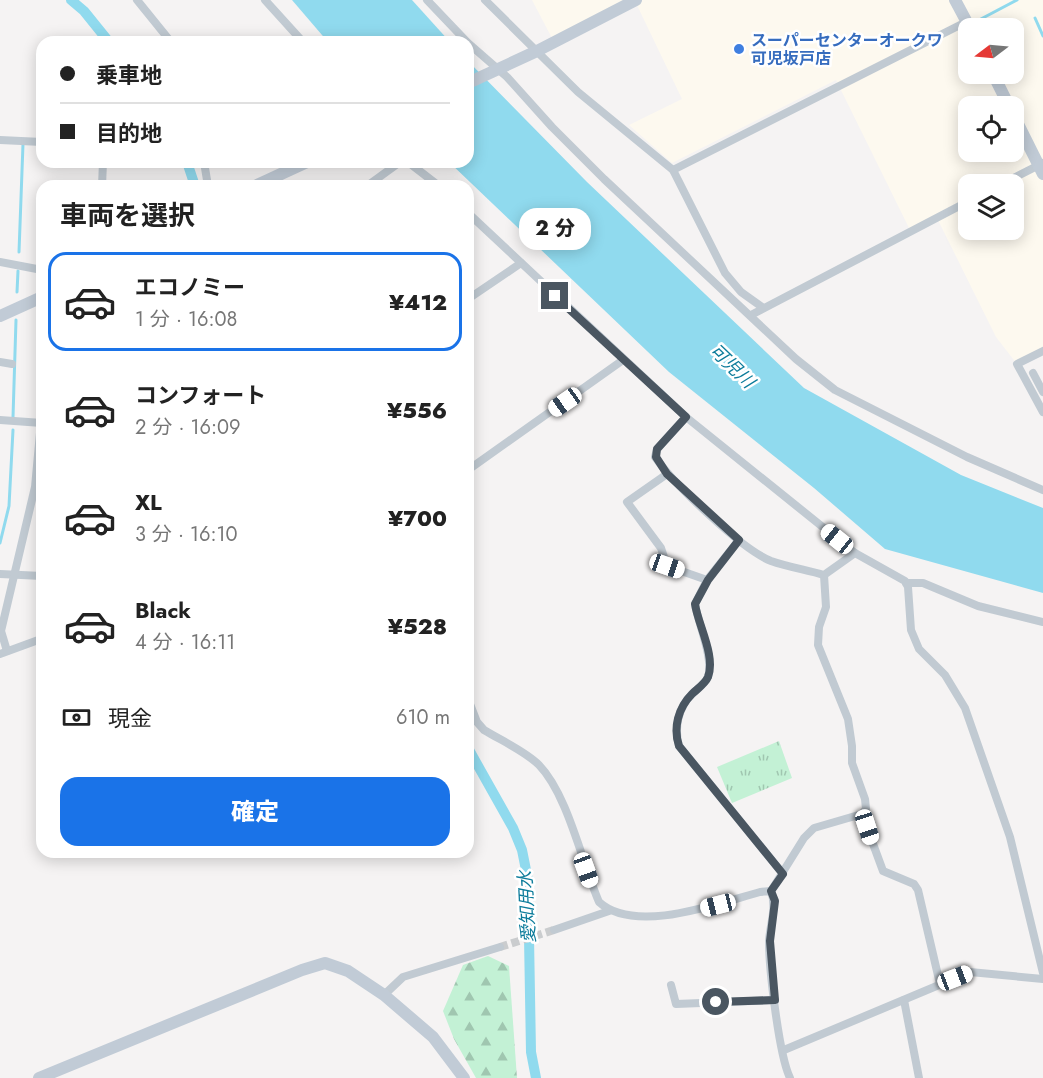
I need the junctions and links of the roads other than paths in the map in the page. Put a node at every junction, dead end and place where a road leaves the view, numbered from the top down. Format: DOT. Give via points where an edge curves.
graph roads {
  1 [pos="137,0"];
  2 [pos="265,0"];
  3 [pos="427,0"];
  4 [pos="485,0"];
  5 [pos="636,0"];
  6 [pos="955,0"];
  7 [pos="964,18"];
  8 [pos="958,30"];
  9 [pos="166,36"];
  10 [pos="298,36"];
  11 [pos="462,36"];
  12 [pos="474,50"];
  13 [pos="537,51"];
  14 [pos="491,72"];
  15 [pos="474,80"];
  16 [pos="1024,134"];
  17 [pos="0,140"];
  18 [pos="36,142"];
  19 [pos="1042,167"];
  20 [pos="295,168"];
  21 [pos="392,168"];
  22 [pos="416,168"];
  23 [pos="673,170"];
  24 [pos="1024,175"];
  25 [pos="268,180"];
  26 [pos="376,180"];
  27 [pos="431,180"];
  28 [pos="958,207"];
  29 [pos="474,219"];
  30 [pos="0,262"];
  31 [pos="521,263"];
  32 [pos="36,269"];
  33 [pos="474,294"];
  34 [pos="36,300"];
  35 [pos="762,307"];
  36 [pos="751,315"];
  37 [pos="0,316"];
  38 [pos="1043,351"];
  39 [pos="623,360"];
  40 [pos="0,362"];
  41 [pos="12,364"];
  42 [pos="1033,373"];
  43 [pos="1043,393"];
  44 [pos="1043,412"];
  45 [pos="686,417"];
  46 [pos="0,420"];
  47 [pos="36,423"];
  48 [pos="474,466"];
  49 [pos="667,474"];
  50 [pos="36,478"];
  51 [pos="1043,490"];
  52 [pos="739,540"];
  53 [pos="855,553"];
  54 [pos="0,574"];
  55 [pos="16,575"];
  56 [pos="824,575"];
  57 [pos="36,576"];
  58 [pos="708,580"];
  59 [pos="906,584"];
  60 [pos="1043,622"];
  61 [pos="36,641"];
  62 [pos="4,653"];
  63 [pos="474,714"];
  64 [pos="862,814"];
  65 [pos="783,874"];
  66 [pos="771,891"];
  67 [pos="609,911"];
  68 [pos="554,930"];
  69 [pos="500,947"];
  70 [pos="1043,973"];
  71 [pos="1043,979"];
  72 [pos="940,984"];
  73 [pos="671,985"];
  74 [pos="384,995"];
  75 [pos="775,1000"];
  76 [pos="904,1000"];
  77 [pos="784,1050"];
  78 [pos="39,1078"];
  79 [pos="464,1078"];
  80 [pos="790,1078"];
  81 [pos="919,1078"];
  1 -- 9 [label="street"];
  2 -- 10 [label="street"];
  3 -- 11 [label="street"];
  4 -- 13 [label="street"];
  5 -- 13 [label="street"];
  6 -- 7 [label="street"];
  8 -- 23 [label="street"];
  12 -- 14 [label="street"];
  13 -- 14 [label="street"];
  13 -- 23 [label="street" via="578,92"];
  14 -- 15 [label="street"];
  14 -- 36 [label="street"];
  16 -- 19 [label="street"];
  17 -- 18 [label="street"];
  19 -- 24 [label="street"];
  20 -- 25 [label="street"];
  21 -- 26 [label="street"];
  22 -- 27 [label="street"];
  23 -- 35 [label="street" via="725,273 741,292"];
  28 -- 35 [label="street"];
  29 -- 31 [label="street"];
  30 -- 32 [label="street"];
  31 -- 33 [label="street"];
  31 -- 39 [label="street"];
  34 -- 37 [label="street"];
  35 -- 36 [label="street"];
  36 -- 51 [label="street" via="835,390 967,457"];
  38 -- 44 [label="street" via="1017,364"];
  39 -- 45 [label="street"];
  39 -- 48 [label="street"];
  40 -- 41 [label="street"];
  42 -- 43 [label="street"];
  45 -- 49 [label="street" via="657,449 656,457"];
  45 -- 53 [label="street"];
  46 -- 47 [label="street"];
  49 -- 52 [label="street"];
  49 -- 58 [label="street" via="627,502 661,548 667,566"];
  50 -- 55 [label="street"];
  52 -- 56 [label="street" via="769,560"];
  52 -- 58 [label="street"];
  53 -- 56 [label="street"];
  53 -- 59 [label="street"];
  54 -- 55 [label="street"];
  55 -- 57 [label="street"];
  55 -- 62 [label="street" via="2,631"];
  56 -- 64 [label="street" via="826,607 818,645 848,719 852,763 866,804"];
  58 -- 65 [label="street" via="695,604 708,656 707,679 687,699 675,733 679,746"];
  59 -- 60 [label="street" via="923,583 978,606"];
  59 -- 70 [label="street" via="911,630 919,649 945,675 965,708 1010,837"];
  61 -- 62 [label="street"];
  63 -- 67 [label="street" via="484,730 537,763 547,774 598,902"];
  64 -- 65 [label="street" via="814,828"];
  64 -- 72 [label="street" via="883,871 918,890"];
  65 -- 66 [label="street"];
  66 -- 67 [label="street" via="681,914"];
  66 -- 75 [label="street" via="775,901 770,941"];
  67 -- 68 [label="street"];
  69 -- 74 [label="street" via="403,977"];
  71 -- 72 [label="street" via="981,971"];
  72 -- 76 [label="street"];
  73 -- 75 [label="street" via="676,1004"];
  74 -- 78 [label="street" via="348,971 325,963"];
  74 -- 79 [label="street" via="433,1037"];
  75 -- 77 [label="street"];
  76 -- 77 [label="street"];
  76 -- 81 [label="street"];
  77 -- 80 [label="street"];
}
